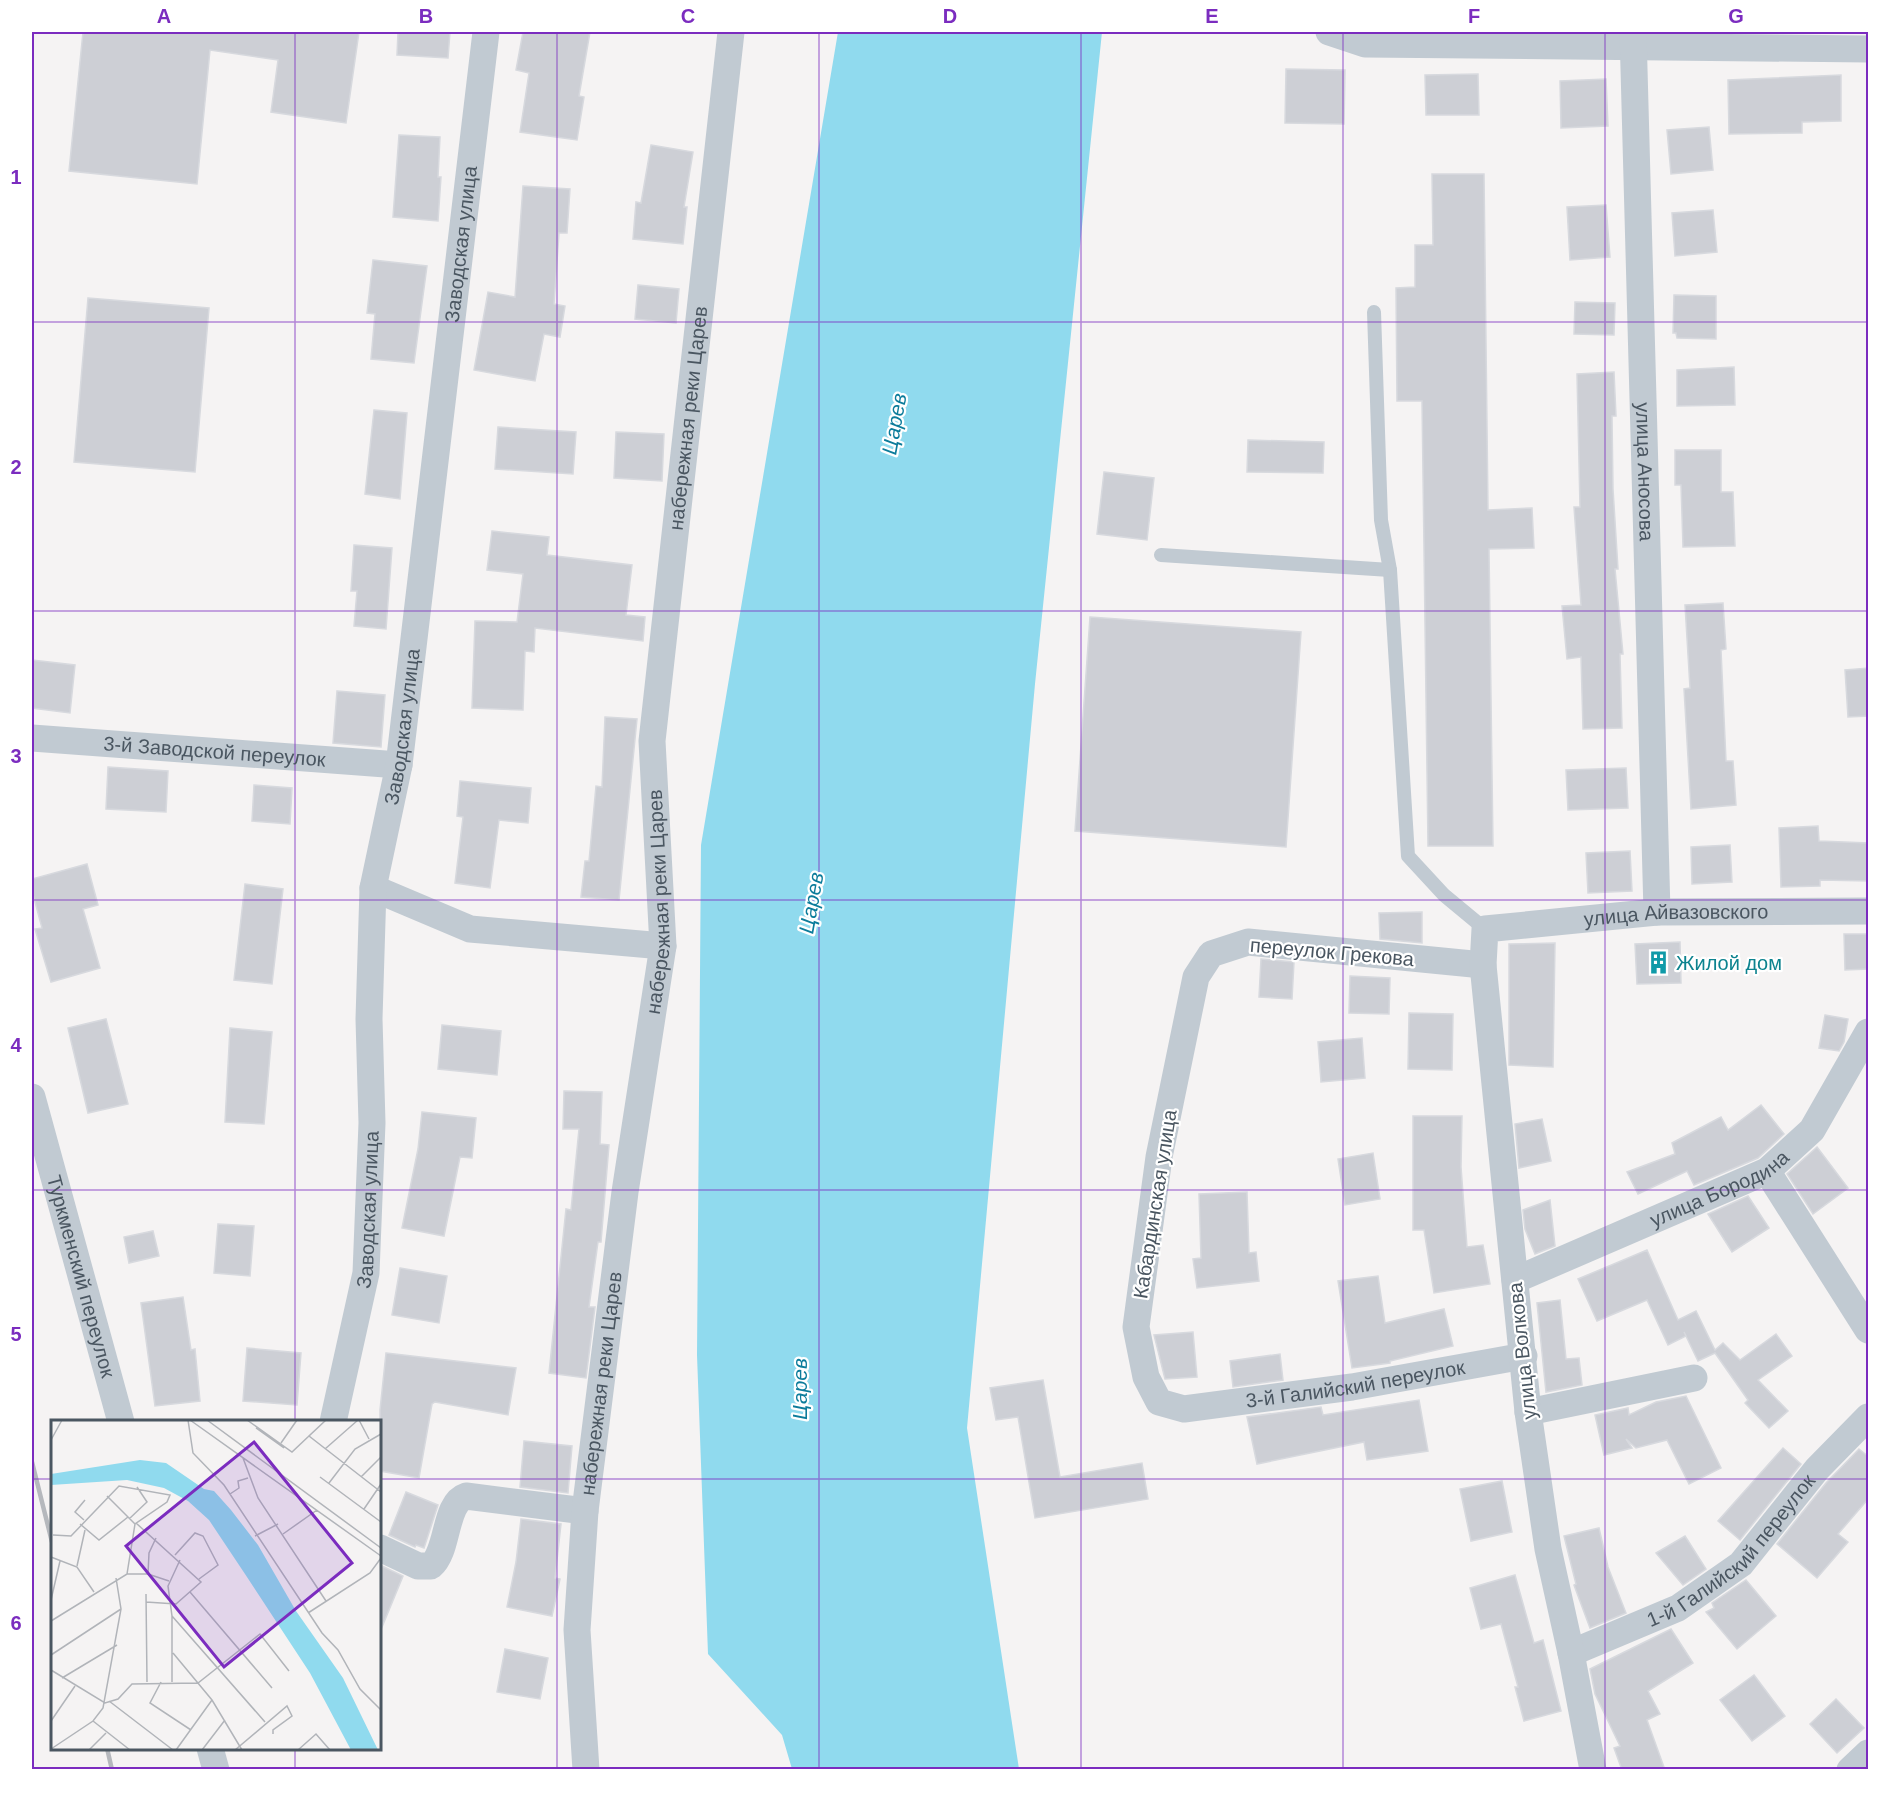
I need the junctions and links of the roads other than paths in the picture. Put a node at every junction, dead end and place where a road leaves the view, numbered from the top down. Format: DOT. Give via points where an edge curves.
graph roads {
  1 [pos="486,32"];
  2 [pos="731,32"];
  3 [pos="1329,32"];
  4 [pos="1633,40"];
  5 [pos="1869,49"];
  6 [pos="1374,312"];
  7 [pos="1161,555"];
  8 [pos="1390,570"];
  9 [pos="32,738"];
  10 [pos="399,765"];
  11 [pos="374,888"];
  12 [pos="1657,912"];
  13 [pos="1869,912"];
  14 [pos="1485,928"];
  15 [pos="663,946"];
  16 [pos="1483,965"];
  17 [pos="1196,977"];
  18 [pos="1869,1032"];
  19 [pos="32,1097"];
  20 [pos="1767,1171"];
  21 [pos="1515,1280"];
  22 [pos="1869,1329"];
  23 [pos="1524,1356"];
  24 [pos="1694,1378"];
  25 [pos="1184,1409"];
  26 [pos="1528,1412"];
  27 [pos="1869,1417"];
  28 [pos="120,1420"];
  29 [pos="333,1420"];
  30 [pos="585,1511"];
  31 [pos="381,1548"];
  32 [pos="1571,1653"];
  33 [pos="210,1750"];
  34 [pos="216,1770"];
  35 [pos="586,1770"];
  36 [pos="1593,1770"];
  1 -- 10 [label="street, Заводская улица"];
  2 -- 15 [label="street, набережная реки Царев" via="652,741"];
  3 -- 4 [label="street" via="1365,44"];
  4 -- 5 [label="street"];
  4 -- 12 [label="street, улица Аносова"];
  6 -- 8 [label="lane" via="1381,520"];
  7 -- 8 [label="lane"];
  8 -- 14 [label="lane" via="1408,856 1444,895"];
  9 -- 10 [label="street, 3-й Заводской переулок"];
  10 -- 11 [label="street, Заводская улица"];
  11 -- 15 [label="street" via="470,929"];
  11 -- 29 [label="street, Заводская улица" via="366,1273"];
  12 -- 13 [label="street, улица Айвазовского"];
  12 -- 14 [label="street, улица Айвазовского"];
  14 -- 16 [label="street, улица Волкова"];
  15 -- 30 [label="street, набережная реки Царев" via="625,1192"];
  16 -- 17 [label="street, переулок Грекова" via="1248,942 1211,954"];
  16 -- 21 [label="street, улица Волкова"];
  17 -- 25 [label="street, Кабардинская улица" via="1159,1157 1136,1327 1146,1377 1159,1402"];
  18 -- 20 [label="street, улица Бородина" via="1812,1130"];
  19 -- 28 [label="street, Туркменский переулок"];
  20 -- 21 [label="street, улица Бородина"];
  20 -- 22 [label="street"];
  21 -- 23 [label="street, улица Волкова"];
  23 -- 25 [label="street, 3-й Галийский переулок" via="1352,1387"];
  23 -- 26 [label="street, улица Волкова"];
  24 -- 26 [label="street"];
  26 -- 32 [label="street, улица Волкова" via="1548,1549"];
  27 -- 32 [label="street, 1-й Галийский переулок" via="1817,1469 1741,1564 1678,1608"];
  30 -- 31 [label="street" via="466,1496 455,1504 439,1555 431,1566 418,1566"];
  30 -- 35 [label="street, набережная реки Царев" via="578,1630"];
  32 -- 36 [label="street, улица Волкова"];
  33 -- 34 [label="street"];
}
